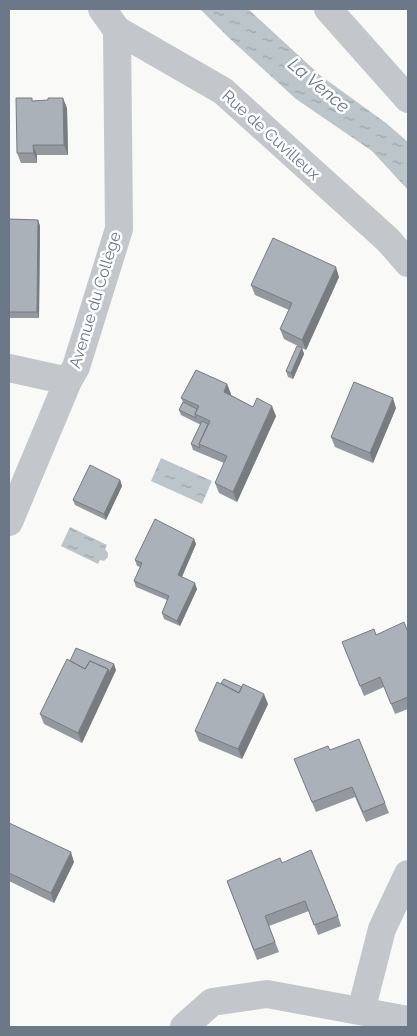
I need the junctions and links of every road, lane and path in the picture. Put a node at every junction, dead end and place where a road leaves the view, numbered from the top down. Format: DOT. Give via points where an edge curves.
graph roads {
  1 [pos="328,9"];
  2 [pos="110,19"];
  3 [pos="408,99"];
  4 [pos="408,263"];
  5 [pos="9,368"];
  6 [pos="68,381"];
  7 [pos="9,522"];
  8 [pos="408,874"];
  9 [pos="361,1011"];
  10 [pos="408,1020"];
  11 [pos="184,1027"];
  1 -- 3 [label="street"];
  2 -- 4 [label="street, Rue de Cuvilleux" via="223,91 388,240"];
  2 -- 6 [label="street, Avenue du Collège" via="119,229 76,367"];
  5 -- 6 [label="street"];
  6 -- 7 [label="street, Avenue du Collège"];
  8 -- 9 [label="street" via="382,929"];
  9 -- 10 [label="street"];
  9 -- 11 [label="street" via="267,994 212,1002"];
}
